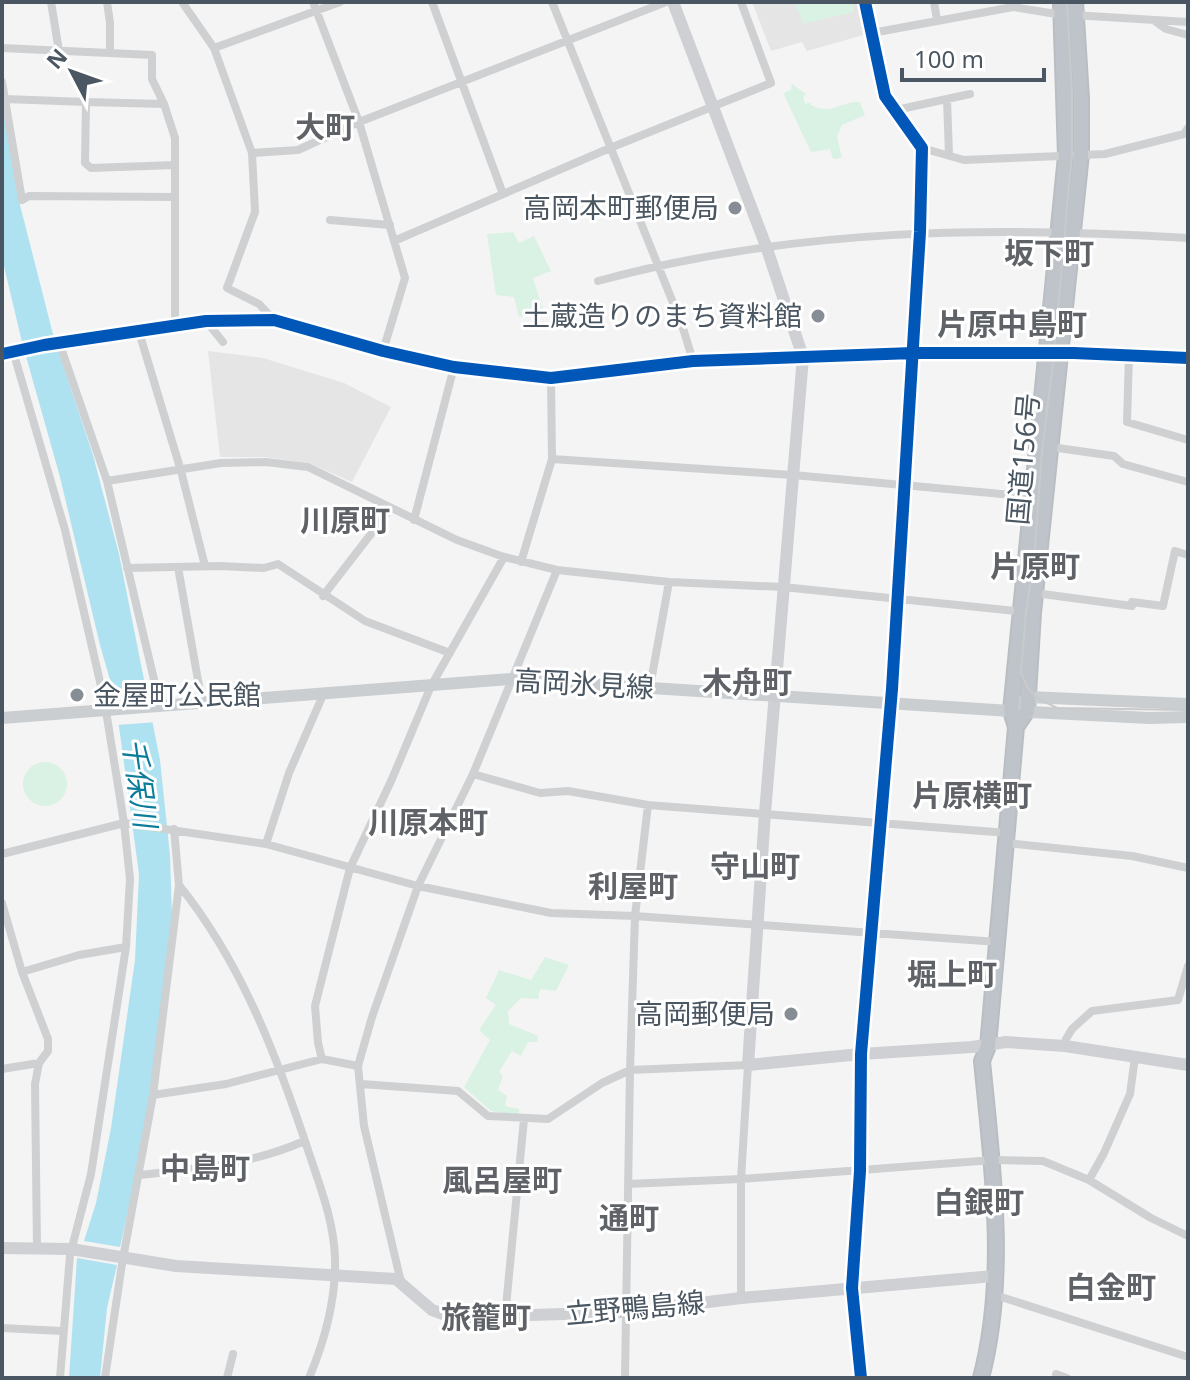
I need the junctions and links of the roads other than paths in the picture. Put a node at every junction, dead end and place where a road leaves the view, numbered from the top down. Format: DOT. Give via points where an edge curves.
graph roads {
  1 [pos="51,2"];
  2 [pos="107,2"];
  3 [pos="182,2"];
  4 [pos="340,2"];
  5 [pos="432,2"];
  6 [pos="552,2"];
  7 [pos="666,2"];
  8 [pos="673,2"];
  9 [pos="741,2"];
  10 [pos="865,2"];
  11 [pos="934,2"];
  12 [pos="314,7"];
  13 [pos="1069,8"];
  14 [pos="937,20"];
  15 [pos="1153,20"];
  16 [pos="1188,22"];
  17 [pos="872,33"];
  18 [pos="1188,35"];
  19 [pos="566,40"];
  20 [pos="2,48"];
  21 [pos="214,48"];
  22 [pos="59,51"];
  23 [pos="110,53"];
  24 [pos="463,81"];
  25 [pos="2,82"];
  26 [pos="970,94"];
  27 [pos="5,99"];
  28 [pos="947,99"];
  29 [pos="86,102"];
  30 [pos="164,104"];
  31 [pos="714,107"];
  32 [pos="896,110"];
  33 [pos="359,122"];
  34 [pos="1188,128"];
  35 [pos="610,148"];
  36 [pos="922,148"];
  37 [pos="252,153"];
  38 [pos="949,155"];
  39 [pos="1074,155"];
  40 [pos="175,165"];
  41 [pos="503,194"];
  42 [pos="174,197"];
  43 [pos="330,220"];
  44 [pos="390,225"];
  45 [pos="1065,231"];
  46 [pos="920,232"];
  47 [pos="1188,238"];
  48 [pos="394,241"];
  49 [pos="766,246"];
  50 [pos="656,265"];
  51 [pos="598,281"];
  52 [pos="274,320"];
  53 [pos="206,321"];
  54 [pos="175,326"];
  55 [pos="139,332"];
  56 [pos="59,342"];
  57 [pos="223,342"];
  58 [pos="15,351"];
  59 [pos="383,351"];
  60 [pos="913,353"];
  61 [pos="2,354"];
  62 [pos="1054,354"];
  63 [pos="1129,355"];
  64 [pos="803,357"];
  65 [pos="1188,358"];
  66 [pos="693,361"];
  67 [pos="454,367"];
  68 [pos="551,378"];
  69 [pos="1188,440"];
  70 [pos="1051,447"];
  71 [pos="552,459"];
  72 [pos="181,471"];
  73 [pos="793,475"];
  74 [pos="107,481"];
  75 [pos="1188,482"];
  76 [pos="905,486"];
  77 [pos="1031,497"];
  78 [pos="1047,499"];
  79 [pos="391,508"];
  80 [pos="414,520"];
  81 [pos="1188,555"];
  82 [pos="504,557"];
  83 [pos="521,562"];
  84 [pos="205,566"];
  85 [pos="178,567"];
  86 [pos="127,568"];
  87 [pos="557,570"];
  88 [pos="669,582"];
  89 [pos="783,587"];
  90 [pos="1035,593"];
  91 [pos="323,596"];
  92 [pos="898,598"];
  93 [pos="1027,612"];
  94 [pos="450,653"];
  95 [pos="511,679"];
  96 [pos="431,686"];
  97 [pos="650,687"];
  98 [pos="323,695"];
  99 [pos="775,696"];
  100 [pos="891,702"];
  101 [pos="202,703"];
  102 [pos="1188,704"];
  103 [pos="159,705"];
  104 [pos="1022,707"];
  105 [pos="110,710"];
  106 [pos="1188,717"];
  107 [pos="2,718"];
  108 [pos="473,774"];
  109 [pos="648,805"];
  110 [pos="765,813"];
  111 [pos="126,823"];
  112 [pos="880,823"];
  113 [pos="172,829"];
  114 [pos="1007,838"];
  115 [pos="266,844"];
  116 [pos="2,854"];
  117 [pos="350,868"];
  118 [pos="1188,868"];
  119 [pos="179,885"];
  120 [pos="418,886"];
  121 [pos="2,903"];
  122 [pos="635,916"];
  123 [pos="756,924"];
  124 [pos="870,935"];
  125 [pos="999,942"];
  126 [pos="126,947"];
  127 [pos="1188,966"];
  128 [pos="22,972"];
  129 [pos="988,1046"];
  130 [pos="1065,1046"];
  131 [pos="861,1054"];
  132 [pos="1135,1057"];
  133 [pos="322,1059"];
  134 [pos="39,1063"];
  135 [pos="748,1065"];
  136 [pos="1188,1065"];
  137 [pos="358,1066"];
  138 [pos="2,1069"];
  139 [pos="279,1070"];
  140 [pos="630,1070"];
  141 [pos="361,1084"];
  142 [pos="153,1095"];
  143 [pos="524,1119"];
  144 [pos="304,1141"];
  145 [pos="993,1160"];
  146 [pos="860,1171"];
  147 [pos="139,1175"];
  148 [pos="741,1179"];
  149 [pos="1089,1180"];
  150 [pos="628,1184"];
  151 [pos="1188,1236"];
  152 [pos="2,1248"];
  153 [pos="37,1248"];
  154 [pos="73,1249"];
  155 [pos="122,1256"];
  156 [pos="335,1276"];
  157 [pos="994,1276"];
  158 [pos="401,1282"];
  159 [pos="852,1288"];
  160 [pos="995,1295"];
  161 [pos="741,1298"];
  162 [pos="626,1312"];
  163 [pos="505,1317"];
  164 [pos="2,1328"];
  165 [pos="62,1331"];
  166 [pos="233,1354"];
  167 [pos="1188,1357"];
  168 [pos="1056,1374"];
  169 [pos="105,1377"];
  170 [pos="858,1377"];
  171 [pos="60,1378"];
  172 [pos="116,1378"];
  173 [pos="227,1378"];
  174 [pos="309,1378"];
  175 [pos="625,1378"];
  176 [pos="981,1378"];
  177 [pos="1067,1378"];
  1 -- 22 [label="street"];
  2 -- 23 [label="street"];
  3 -- 21 [label="street"];
  4 -- 12 [label="street"];
  5 -- 24 [label="street"];
  6 -- 19 [label="street"];
  7 -- 19 [label="street"];
  8 -- 31 [label="street"];
  9 -- 31 [label="street" via="771,83"];
  10 -- 17 [label="street"];
  11 -- 14 [label="street"];
  12 -- 21 [label="street"];
  12 -- 33 [label="street"];
  13 -- 14 [label="street" via="1013,7"];
  13 -- 15 [label="street"];
  13 -- 39 [label="highway, 国道156号" via="1081,98"];
  14 -- 17 [label="street"];
  15 -- 16 [label="street"];
  15 -- 18 [label="street"];
  17 -- 32 [label="street" via="885,96"];
  19 -- 24 [label="street"];
  19 -- 35 [label="street"];
  20 -- 22 [label="street"];
  21 -- 37 [label="street"];
  22 -- 23 [label="street"];
  23 -- 30 [label="street" via="152,55 152,79"];
  24 -- 33 [label="street"];
  24 -- 41 [label="street"];
  25 -- 27 [label="street"];
  26 -- 28 [label="street"];
  27 -- 29 [label="street"];
  27 -- 42 [label="street" via="22,200"];
  28 -- 32 [label="street"];
  28 -- 38 [label="street"];
  29 -- 30 [label="street"];
  29 -- 40 [label="street" via="85,163 91,168"];
  30 -- 40 [label="street" via="175,138"];
  31 -- 35 [label="street"];
  31 -- 49 [label="street"];
  32 -- 36 [label="street"];
  33 -- 37 [label="street" via="298,150"];
  33 -- 44 [label="street"];
  34 -- 39 [label="street" via="1184,134 1134,148"];
  35 -- 41 [label="street"];
  35 -- 50 [label="street"];
  36 -- 38 [label="street"];
  36 -- 46 [label="street"];
  37 -- 52 [label="street" via="255,212 227,288 259,304"];
  38 -- 39 [label="street" via="964,160"];
  39 -- 45 [label="highway, 国道156号"];
  40 -- 42 [label="street"];
  41 -- 48 [label="street"];
  42 -- 54 [label="street"];
  43 -- 44 [label="street"];
  44 -- 48 [label="street"];
  45 -- 46 [label="street"];
  45 -- 47 [label="street"];
  45 -- 62 [label="highway, 国道156号"];
  46 -- 49 [label="street"];
  46 -- 60 [label="street"];
  48 -- 59 [label="street" via="405,278"];
  49 -- 50 [label="street"];
  49 -- 64 [label="street"];
  50 -- 51 [label="street"];
  50 -- 66 [label="street"];
  52 -- 53 [label="street"];
  52 -- 59 [label="street"];
  53 -- 54 [label="street"];
  53 -- 57 [label="street"];
  54 -- 55 [label="street"];
  55 -- 56 [label="street"];
  55 -- 72 [label="street"];
  56 -- 58 [label="street"];
  56 -- 74 [label="street"];
  58 -- 61 [label="street"];
  58 -- 105 [label="street" via="65,530 100,697"];
  59 -- 67 [label="street"];
  60 -- 62 [label="street"];
  60 -- 64 [label="street"];
  60 -- 76 [label="street"];
  62 -- 63 [label="street"];
  62 -- 70 [label="highway, 国道156号"];
  62 -- 77 [label="highway, 国道156号"];
  63 -- 65 [label="street"];
  63 -- 69 [label="street" via="1127,422"];
  64 -- 66 [label="street"];
  64 -- 73 [label="street"];
  66 -- 68 [label="street"];
  67 -- 68 [label="street"];
  67 -- 80 [label="street"];
  68 -- 71 [label="street"];
  70 -- 75 [label="street" via="1114,456 1123,464"];
  70 -- 78 [label="highway, 国道156号"];
  71 -- 73 [label="street"];
  71 -- 83 [label="street"];
  72 -- 74 [label="street"];
  72 -- 79 [label="street" via="221,463 308,467"];
  72 -- 84 [label="street"];
  73 -- 76 [label="street"];
  73 -- 89 [label="street"];
  74 -- 86 [label="street"];
  76 -- 77 [label="street"];
  76 -- 92 [label="street"];
  77 -- 78 [label="street"];
  77 -- 93 [label="highway, 国道156号"];
  78 -- 90 [label="highway, 国道156号"];
  79 -- 80 [label="street"];
  79 -- 91 [label="street"];
  80 -- 82 [label="street"];
  81 -- 90 [label="street" via="1175,551 1163,606"];
  82 -- 83 [label="street"];
  82 -- 94 [label="street"];
  83 -- 87 [label="street"];
  84 -- 85 [label="street"];
  84 -- 91 [label="street" via="278,564"];
  85 -- 86 [label="street"];
  85 -- 101 [label="street"];
  86 -- 103 [label="street"];
  87 -- 88 [label="street"];
  87 -- 95 [label="street"];
  88 -- 89 [label="street"];
  88 -- 97 [label="street"];
  89 -- 92 [label="street"];
  89 -- 99 [label="street"];
  90 -- 93 [label="highway, 国道156号"];
  91 -- 94 [label="street" via="365,621"];
  92 -- 93 [label="street"];
  92 -- 100 [label="street"];
  93 -- 104 [label="highway, 国道156号"];
  93 -- 104 [label="highway, 国道156号"];
  94 -- 96 [label="street"];
  95 -- 96 [label="main road, 高岡氷見線"];
  95 -- 97 [label="main road, 高岡氷見線"];
  95 -- 108 [label="street"];
  96 -- 98 [label="main road, 高岡氷見線"];
  96 -- 117 [label="street"];
  97 -- 99 [label="main road, 高岡氷見線"];
  98 -- 101 [label="main road, 高岡氷見線"];
  98 -- 115 [label="street"];
  99 -- 100 [label="main road, 高岡氷見線"];
  99 -- 110 [label="street"];
  100 -- 104 [label="main road, 高岡氷見線"];
  100 -- 112 [label="street"];
  101 -- 103 [label="main road, 高岡氷見線"];
  102 -- 104 [label="main road"];
  103 -- 105 [label="main road, 高岡氷見線"];
  104 -- 106 [label="main road"];
  104 -- 114 [label="highway, 国道156号"];
  105 -- 107 [label="main road"];
  105 -- 111 [label="street"];
  108 -- 109 [label="street" via="540,793 568,791"];
  108 -- 120 [label="street"];
  109 -- 110 [label="street"];
  109 -- 122 [label="street"];
  110 -- 112 [label="street"];
  110 -- 123 [label="street"];
  111 -- 113 [label="street"];
  111 -- 116 [label="street"];
  111 -- 126 [label="street"];
  112 -- 114 [label="street"];
  112 -- 124 [label="street"];
  113 -- 115 [label="street"];
  113 -- 119 [label="street"];
  114 -- 118 [label="street"];
  114 -- 125 [label="highway, 国道156号"];
  115 -- 117 [label="street"];
  117 -- 120 [label="street"];
  117 -- 133 [label="street" via="315,1006"];
  119 -- 139 [label="street" via="234,965"];
  119 -- 142 [label="street"];
  120 -- 122 [label="street" via="551,913"];
  120 -- 137 [label="street"];
  121 -- 128 [label="street"];
  122 -- 123 [label="street"];
  122 -- 140 [label="street"];
  123 -- 124 [label="street"];
  123 -- 135 [label="street"];
  124 -- 125 [label="street"];
  124 -- 131 [label="street"];
  125 -- 129 [label="highway, 国道156号"];
  126 -- 128 [label="street"];
  126 -- 154 [label="street" via="91,1174"];
  127 -- 130 [label="street" via="1178,1000 1092,1011 1072,1029"];
  128 -- 134 [label="street" via="48,1039 48,1051"];
  129 -- 130 [label="street"];
  129 -- 131 [label="street"];
  129 -- 145 [label="highway, 国道156号" via="982,1061"];
  130 -- 132 [label="street"];
  131 -- 135 [label="street"];
  131 -- 146 [label="street"];
  132 -- 136 [label="street"];
  132 -- 149 [label="street" via="1130,1094"];
  133 -- 137 [label="street"];
  133 -- 139 [label="street"];
  134 -- 138 [label="street"];
  134 -- 153 [label="street"];
  135 -- 140 [label="street"];
  135 -- 148 [label="street"];
  137 -- 141 [label="street"];
  139 -- 142 [label="street"];
  139 -- 144 [label="street"];
  140 -- 143 [label="street" via="548,1119"];
  140 -- 150 [label="street"];
  141 -- 143 [label="street" via="458,1091 488,1116"];
  141 -- 158 [label="street" via="364,1126"];
  142 -- 147 [label="street"];
  143 -- 163 [label="street"];
  144 -- 147 [label="street" via="277,1153"];
  144 -- 156 [label="street" via="330,1219"];
  145 -- 146 [label="street"];
  145 -- 149 [label="street" via="1043,1161"];
  145 -- 157 [label="highway, 国道156号"];
  146 -- 148 [label="street"];
  146 -- 159 [label="street"];
  147 -- 155 [label="street"];
  148 -- 150 [label="street"];
  148 -- 161 [label="street"];
  149 -- 151 [label="street"];
  150 -- 162 [label="street"];
  152 -- 153 [label="street"];
  153 -- 154 [label="street"];
  154 -- 155 [label="street"];
  154 -- 165 [label="street"];
  155 -- 156 [label="street" via="176,1266"];
  155 -- 169 [label="street"];
  156 -- 158 [label="street"];
  156 -- 174 [label="street" via="329,1322"];
  157 -- 159 [label="street, 立野鴨島線"];
  157 -- 160 [label="highway, 国道156号"];
  158 -- 163 [label="street, 立野鴨島線" via="432,1310 446,1315"];
  159 -- 161 [label="street, 立野鴨島線"];
  159 -- 170 [label="street"];
  160 -- 167 [label="street"];
  160 -- 176 [label="highway, 国道156号"];
  161 -- 162 [label="street, 立野鴨島線"];
  162 -- 163 [label="street, 立野鴨島線"];
  162 -- 175 [label="street"];
  164 -- 165 [label="street"];
  165 -- 171 [label="street"];
  166 -- 173 [label="street"];
  168 -- 177 [label="street"];
  169 -- 172 [label="street"];
}
